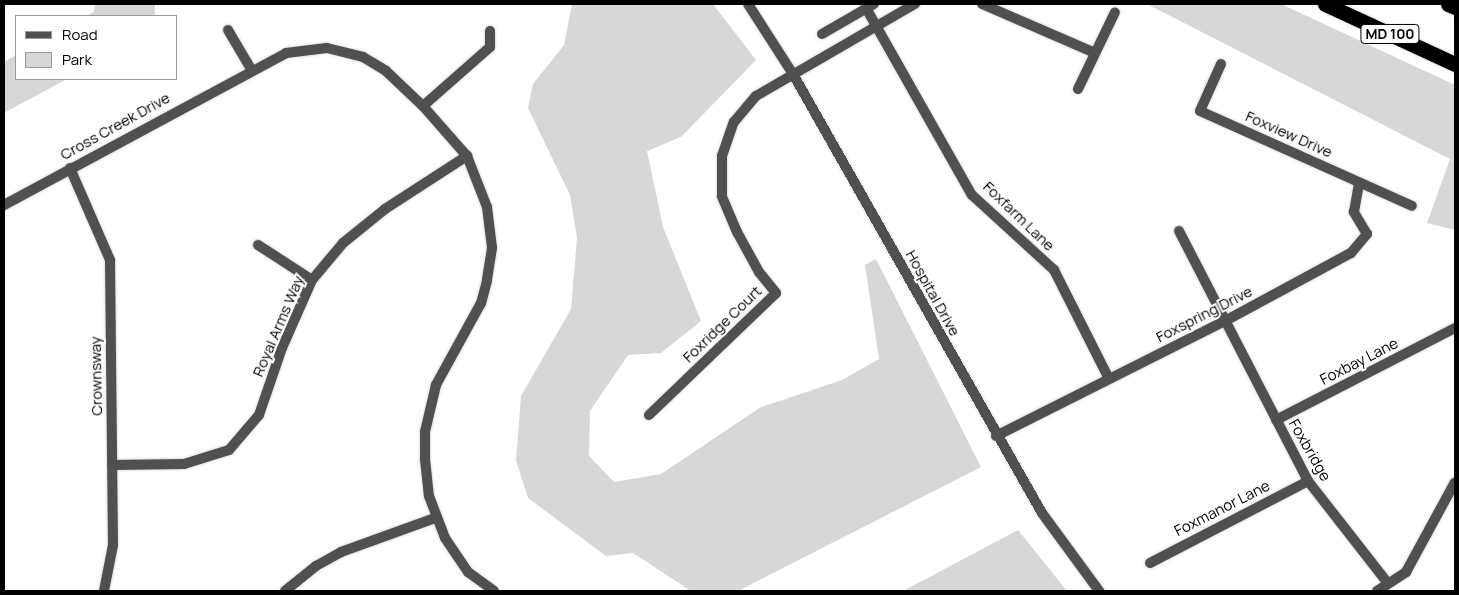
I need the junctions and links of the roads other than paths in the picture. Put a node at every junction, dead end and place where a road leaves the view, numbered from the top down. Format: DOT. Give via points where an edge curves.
graph roads {
  1 [pos="748,4"];
  2 [pos="915,4"];
  3 [pos="982,4"];
  4 [pos="1325,4"];
  5 [pos="1448,4"];
  6 [pos="870,6"];
  7 [pos="1455,7"];
  8 [pos="1115,12"];
  9 [pos="876,25"];
  10 [pos="228,30"];
  11 [pos="490,31"];
  12 [pos="822,34"];
  13 [pos="1095,52"];
  14 [pos="1221,64"];
  15 [pos="1455,64"];
  16 [pos="251,69"];
  17 [pos="793,74"];
  18 [pos="1078,89"];
  19 [pos="423,106"];
  20 [pos="467,156"];
  21 [pos="70,168"];
  22 [pos="1359,183"];
  23 [pos="4,205"];
  24 [pos="1412,206"];
  25 [pos="1179,231"];
  26 [pos="258,245"];
  27 [pos="312,280"];
  28 [pos="1225,321"];
  29 [pos="1455,328"];
  30 [pos="1108,377"];
  31 [pos="649,415"];
  32 [pos="1276,420"];
  33 [pos="996,436"];
  34 [pos="112,465"];
  35 [pos="1308,481"];
  36 [pos="1455,482"];
  37 [pos="435,518"];
  38 [pos="1150,563"];
  39 [pos="1387,582"];
  40 [pos="104,591"];
  41 [pos="285,591"];
  42 [pos="494,591"];
  43 [pos="1099,591"];
  44 [pos="1377,591"];
  1 -- 17 [label="street, Hospital Drive"];
  2 -- 9 [label="street"];
  3 -- 13 [label="street"];
  4 -- 15 [label="highway, MD 100"];
  5 -- 7 [label="highway"];
  6 -- 9 [label="street, Foxfarm Lane"];
  6 -- 12 [label="street"];
  8 -- 13 [label="street"];
  9 -- 17 [label="street"];
  9 -- 30 [label="street, Foxfarm Lane" via="972,195 1054,270"];
  10 -- 16 [label="street"];
  11 -- 19 [label="street" via="490,47"];
  13 -- 18 [label="street"];
  14 -- 22 [label="street, Foxview Drive" via="1200,110"];
  16 -- 19 [label="street, Cross Creek Drive" via="286,53 308,48 345,51 386,71"];
  16 -- 21 [label="street, Cross Creek Drive"];
  17 -- 31 [label="street, Foxridge Court" via="756,96 734,122 722,156 722,196 737,232 776,293"];
  17 -- 33 [label="street, Hospital Drive"];
  19 -- 20 [label="street, Cross Creek Drive"];
  20 -- 27 [label="street, Royal Arms Way" via="385,209 344,243"];
  20 -- 37 [label="street, Cross Creek Drive" via="487,206 492,248 481,303 436,385 430,407 425,459 428,496"];
  21 -- 23 [label="street, Cross Creek Drive"];
  21 -- 34 [label="street, Crownsway" via="110,260"];
  22 -- 24 [label="street, Foxview Drive"];
  22 -- 28 [label="street, Foxspring Drive" via="1354,212 1367,234 1351,254"];
  25 -- 28 [label="street, Foxbridge"];
  26 -- 27 [label="street"];
  27 -- 34 [label="street, Royal Arms Way" via="282,348 259,415 229,450 184,464"];
  28 -- 30 [label="street, Foxspring Drive"];
  28 -- 32 [label="street, Foxbridge"];
  29 -- 32 [label="street, Foxbay Lane"];
  30 -- 33 [label="street, Foxspring Drive"];
  32 -- 35 [label="street, Foxbridge"];
  33 -- 43 [label="street, Hospital Drive" via="1042,513"];
  34 -- 40 [label="street, Crownsway" via="113,545"];
  35 -- 38 [label="street, Foxmanor Lane"];
  35 -- 39 [label="street, Foxbridge"];
  36 -- 39 [label="street" via="1411,565 1406,572"];
  37 -- 41 [label="street" via="341,552 316,566"];
  37 -- 42 [label="street, Cross Creek Drive" via="468,572"];
  39 -- 44 [label="street"];
}
